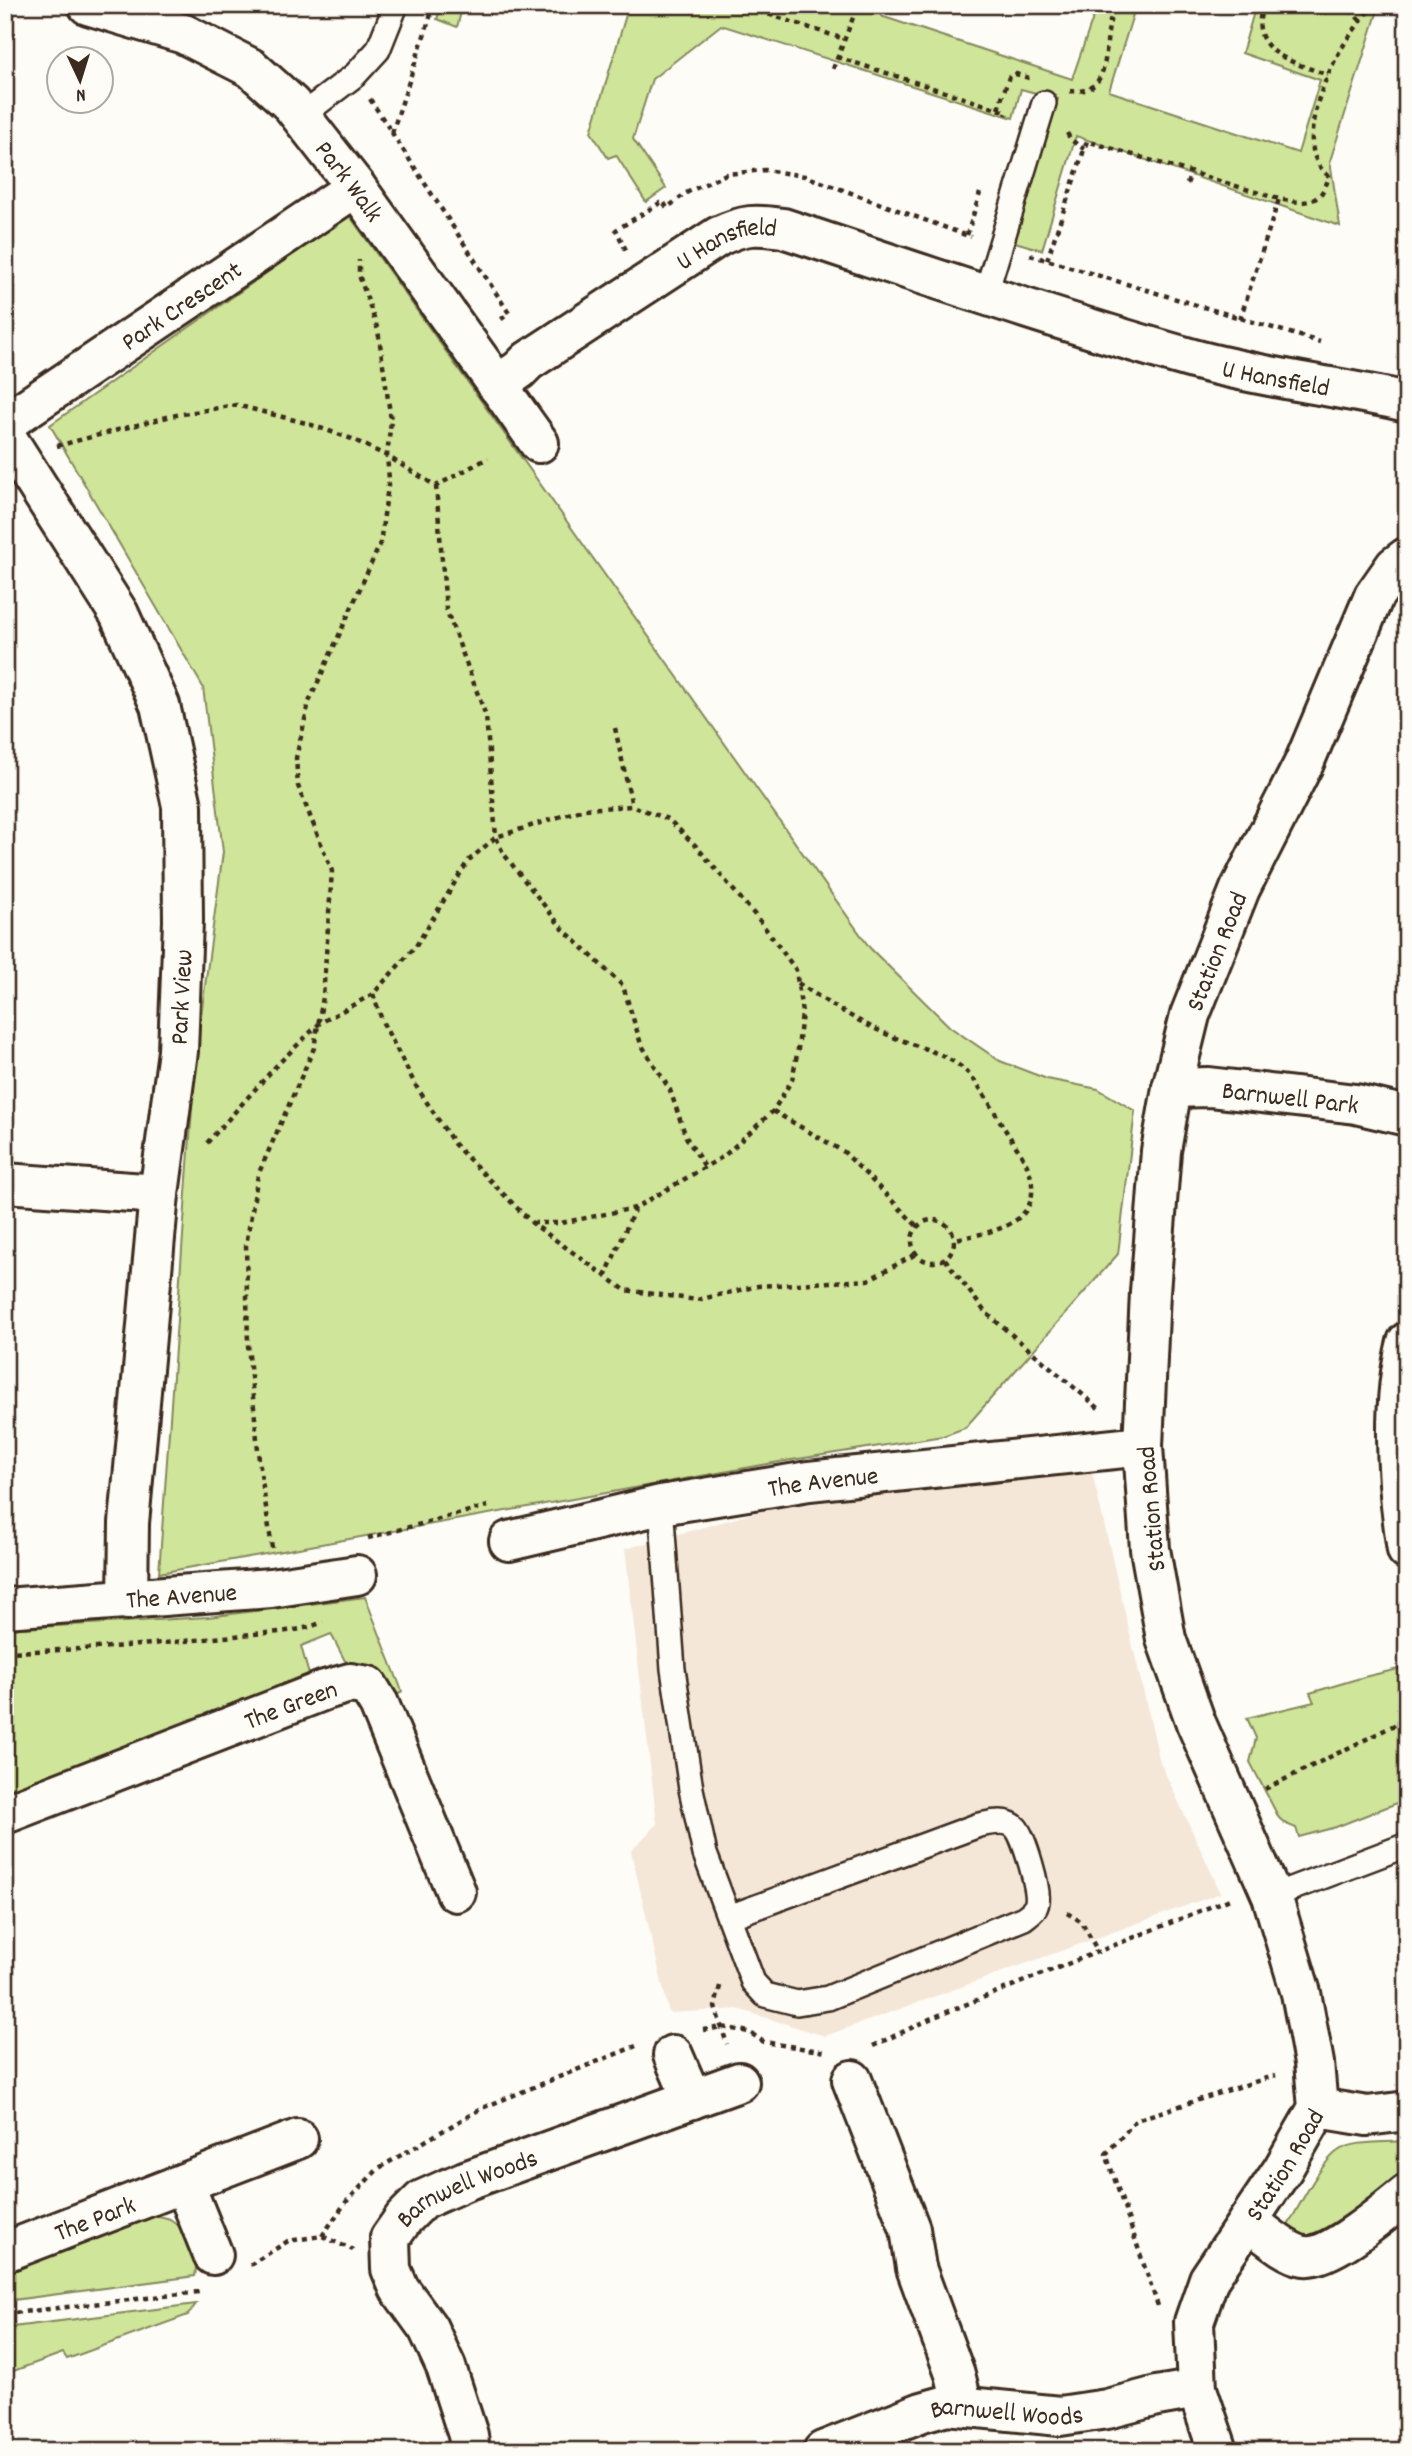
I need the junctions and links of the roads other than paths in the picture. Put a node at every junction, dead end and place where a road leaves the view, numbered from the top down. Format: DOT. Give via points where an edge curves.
graph roads {
  1 [pos="88,5"];
  2 [pos="396,5"];
  3 [pos="1048,91"];
  4 [pos="300,116"];
  5 [pos="356,187"];
  6 [pos="985,296"];
  7 [pos="498,385"];
  8 [pos="1407,402"];
  9 [pos="5,423"];
  10 [pos="5,435"];
  11 [pos="539,443"];
  12 [pos="1407,557"];
  13 [pos="1172,1088"];
  14 [pos="1403,1104"];
  15 [pos="161,1180"];
  16 [pos="5,1183"];
  17 [pos="1407,1342"];
  18 [pos="1143,1446"];
  19 [pos="661,1505"];
  20 [pos="509,1541"];
  21 [pos="1407,1550"];
  22 [pos="357,1575"];
  23 [pos="128,1600"];
  24 [pos="5,1608"];
  25 [pos="5,1814"];
  26 [pos="1407,1845"];
  27 [pos="1269,1890"];
  28 [pos="456,1892"];
  29 [pos="729,1917"];
  30 [pos="670,2043"];
  31 [pos="849,2060"];
  32 [pos="739,2082"];
  33 [pos="692,2099"];
  34 [pos="1318,2108"];
  35 [pos="1407,2111"];
  36 [pos="298,2139"];
  37 [pos="184,2183"];
  38 [pos="1407,2194"];
  39 [pos="1248,2221"];
  40 [pos="5,2252"];
  41 [pos="213,2255"];
  42 [pos="1197,2389"];
  43 [pos="963,2406"];
  44 [pos="470,2451"];
  45 [pos="823,2451"];
  46 [pos="1218,2451"];
  1 -- 4 [label="street, Park Walk" via="184,34 251,68"];
  2 -- 4 [label="lane" via="378,50 355,75"];
  3 -- 6 [label="lane"];
  4 -- 5 [label="street, Park Walk"];
  5 -- 7 [label="street, Park Walk"];
  5 -- 9 [label="street, Park Crescent"];
  6 -- 7 [label="street, U Hansfield" via="783,228 755,224 719,236"];
  6 -- 8 [label="street, U Hansfield" via="1195,359"];
  7 -- 11 [label="street, Park Walk"];
  10 -- 15 [label="street, Park View" via="119,614 160,705 172,754 182,806 183,921 178,1051"];
  12 -- 13 [label="street, Station Road" via="1374,596 1304,763 1240,889 1190,1015"];
  13 -- 14 [label="street, Barnwell Park" via="1209,1087 1356,1104"];
  13 -- 18 [label="street, Station Road" via="1161,1151"];
  15 -- 16 [label="street"];
  15 -- 23 [label="street, Park View" via="128,1523"];
  17 -- 21 [label="street" via="1399,1370 1398,1463"];
  18 -- 19 [label="street, The Avenue" via="809,1481"];
  18 -- 27 [label="street, Station Road" via="1150,1549 1166,1639 1196,1723"];
  19 -- 20 [label="street, The Avenue"];
  19 -- 29 [label="lane" via="673,1669 691,1789 705,1854"];
  22 -- 23 [label="street, The Avenue"];
  23 -- 24 [label="street, The Avenue"];
  25 -- 28 [label="street, The Green" via="325,1690 350,1683 369,1686"];
  26 -- 27 [label="lane"];
  27 -- 34 [label="street, Station Road" via="1301,1993"];
  29 -- 29 [label="lane" via="995,1822 1016,1828 1038,1893 1037,1905 1024,1918 828,1998 797,2003 765,1995 753,1982"];
  30 -- 33 [label="street"];
  31 -- 43 [label="street" via="910,2229 916,2268"];
  32 -- 33 [label="street, Barnwell Woods"];
  33 -- 44 [label="street, Barnwell Woods" via="422,2200 390,2238 391,2269 446,2367"];
  34 -- 35 [label="street" via="1367,2116"];
  34 -- 39 [label="street, Station Road"];
  36 -- 37 [label="street, The Park"];
  37 -- 40 [label="street, The Park"];
  37 -- 41 [label="street"];
  38 -- 39 [label="street" via="1364,2228 1323,2253 1307,2256"];
  39 -- 42 [label="street, Station Road" via="1209,2279 1194,2322"];
  42 -- 43 [label="street, Barnwell Woods" via="1060,2416"];
  42 -- 46 [label="street, Station Road"];
  43 -- 45 [label="street, Barnwell Woods" via="922,2412"];
}
